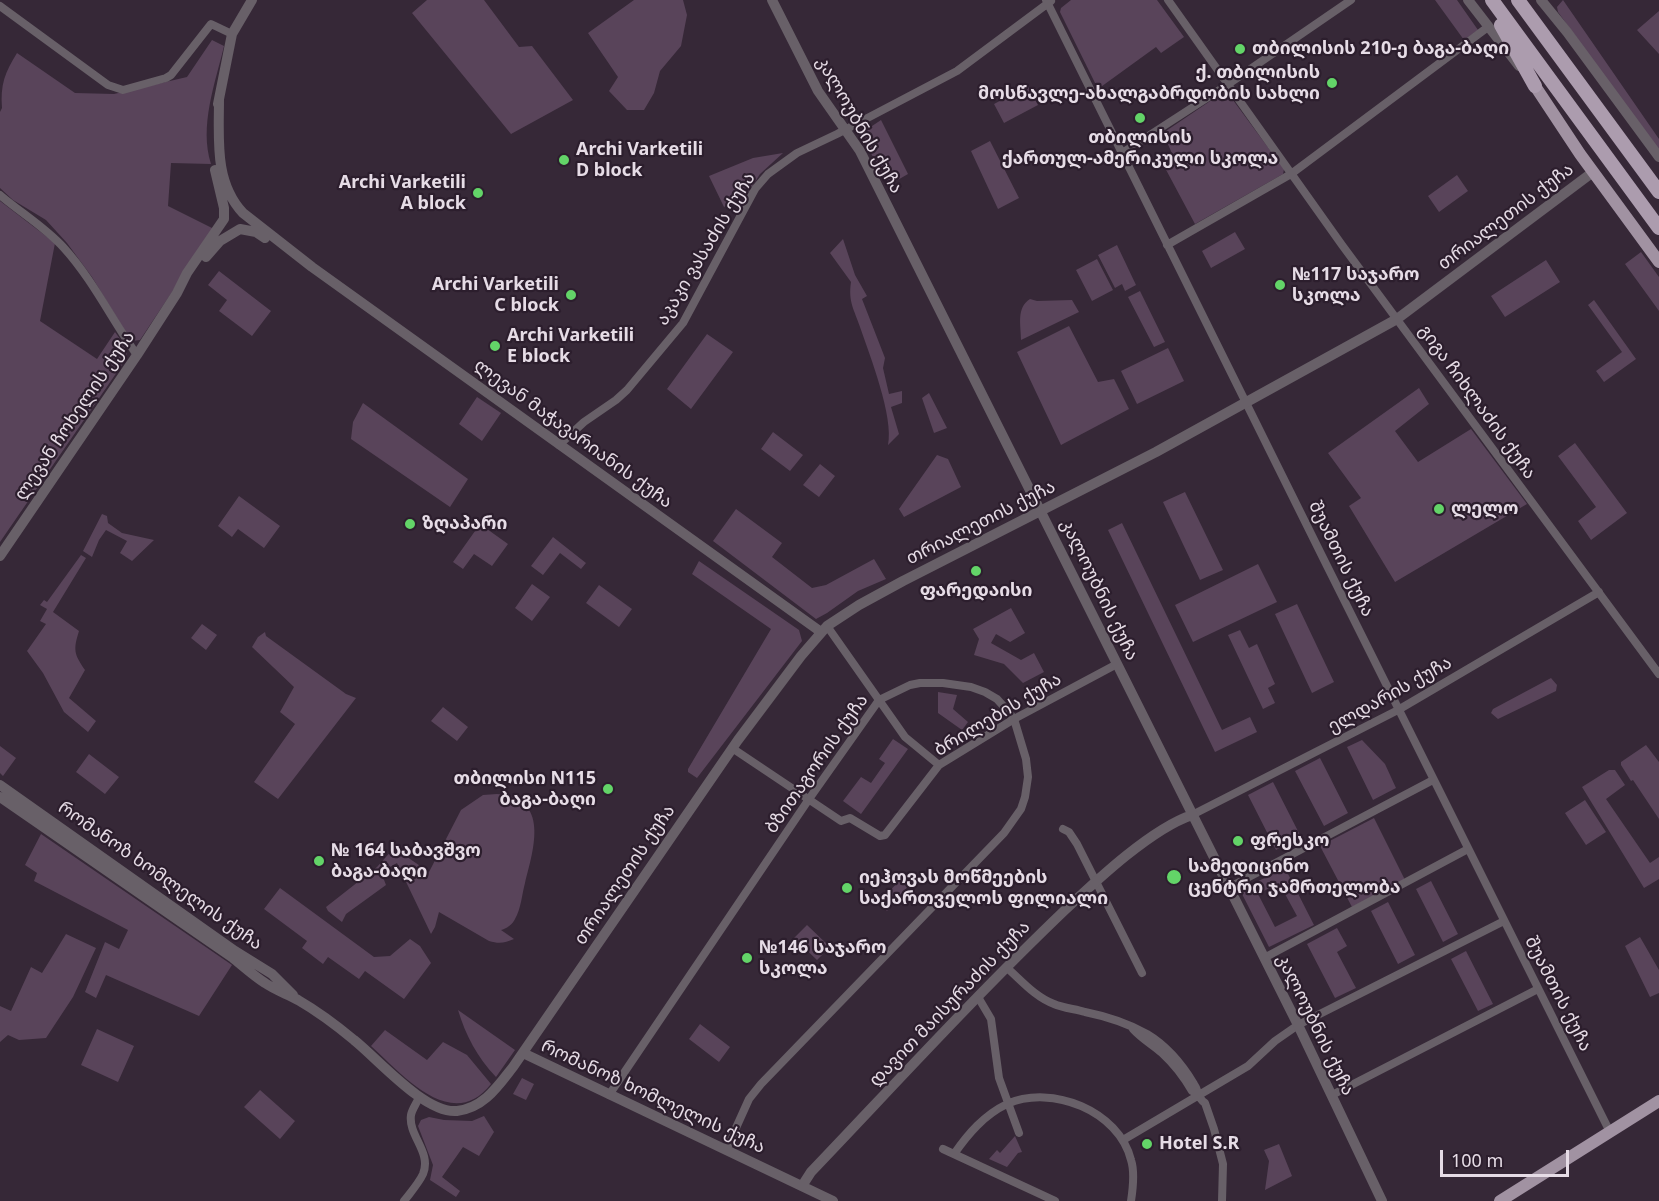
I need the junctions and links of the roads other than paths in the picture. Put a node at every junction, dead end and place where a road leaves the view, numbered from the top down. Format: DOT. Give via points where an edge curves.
graph roads {
  1 [pos="252,0"];
  2 [pos="772,0"];
  3 [pos="1168,0"];
  4 [pos="1351,0"];
  5 [pos="1468,0"];
  6 [pos="1487,0"];
  7 [pos="1492,0"];
  8 [pos="1518,0"];
  9 [pos="1528,0"];
  10 [pos="1541,0"];
  11 [pos="1048,1"];
  12 [pos="0,6"];
  13 [pos="1488,27"];
  14 [pos="232,34"];
  15 [pos="1545,37"];
  16 [pos="1227,85"];
  17 [pos="1535,86"];
  18 [pos="219,99"];
  19 [pos="845,130"];
  20 [pos="1122,153"];
  21 [pos="1659,157"];
  22 [pos="1593,172"];
  23 [pos="1291,174"];
  24 [pos="1659,192"];
  25 [pos="0,195"];
  26 [pos="242,212"];
  27 [pos="224,217"];
  28 [pos="1659,228"];
  29 [pos="239,230"];
  30 [pos="1167,245"];
  31 [pos="1659,262"];
  32 [pos="306,263"];
  33 [pos="177,293"];
  34 [pos="1397,319"];
  35 [pos="137,355"];
  36 [pos="1247,403"];
  37 [pos="559,445"];
  38 [pos="1042,512"];
  39 [pos="0,556"];
  40 [pos="1599,592"];
  41 [pos="824,629"];
  42 [pos="1117,664"];
  43 [pos="1659,674"];
  44 [pos="879,700"];
  45 [pos="1398,710"];
  46 [pos="1014,719"];
  47 [pos="732,748"];
  48 [pos="939,765"];
  49 [pos="1433,780"];
  50 [pos="0,785"];
  51 [pos="0,797"];
  52 [pos="809,799"];
  53 [pos="1192,814"];
  54 [pos="1063,829"];
  55 [pos="1468,849"];
  56 [pos="1096,882"];
  57 [pos="1228,888"];
  58 [pos="1504,921"];
  59 [pos="1264,958"];
  60 [pos="1006,967"];
  61 [pos="1142,973"];
  62 [pos="1538,989"];
  63 [pos="978,997"];
  64 [pos="297,999"];
  65 [pos="1298,1025"];
  66 [pos="523,1053"];
  67 [pos="609,1095"];
  68 [pos="1332,1095"];
  69 [pos="1199,1096"];
  70 [pos="419,1097"];
  71 [pos="1659,1101"];
  72 [pos="1008,1104"];
  73 [pos="1610,1132"];
  74 [pos="1019,1133"];
  75 [pos="1123,1140"];
  76 [pos="943,1149"];
  77 [pos="726,1150"];
  78 [pos="954,1154"];
  79 [pos="802,1186"];
  80 [pos="1037,1198"];
  81 [pos="404,1201"];
  82 [pos="833,1201"];
  83 [pos="1055,1201"];
  84 [pos="1131,1201"];
  85 [pos="1220,1201"];
  86 [pos="1382,1201"];
  87 [pos="1500,1201"];
  1 -- 14 [label="street"];
  2 -- 19 [label="street, კალოუბნის ქუჩა" via="818,92"];
  3 -- 16 [label="street, გიგა ჩიხლაძის ქუჩა"];
  4 -- 16 [label="street"];
  5 -- 13 [label="street"];
  6 -- 17 [label="highway"];
  7 -- 28 [label="highway"];
  8 -- 15 [label="highway"];
  9 -- 15 [label="highway"];
  10 -- 21 [label="street"];
  11 -- 19 [label="street, აკაკი ვასაძის ქუჩა" via="957,71"];
  11 -- 20 [label="street, შუამთის ქუჩა"];
  12 -- 14 [label="street" via="108,85 123,90 171,75 211,24"];
  13 -- 17 [label="street"];
  13 -- 23 [label="street"];
  14 -- 18 [label="street"];
  15 -- 24 [label="highway"];
  16 -- 20 [label="street"];
  16 -- 23 [label="street, გიგა ჩიხლაძის ქუჩა"];
  17 -- 22 [label="main road"];
  18 -- 26 [label="street, ლევან მაჭავარიანის ქუჩა" via="224,181"];
  18 -- 27 [label="street" via="212,135"];
  19 -- 37 [label="street, აკაკი ვასაძის ქუჩა" via="797,153 768,174 755,189 683,323 616,400"];
  19 -- 38 [label="street, კალოუბნის ქუჩა" via="860,151"];
  20 -- 30 [label="street, შუამთის ქუჩა"];
  22 -- 31 [label="main road"];
  22 -- 34 [label="street, თრიალეთის ქუჩა"];
  23 -- 30 [label="street"];
  23 -- 34 [label="street, გიგა ჩიხლაძის ქუჩა"];
  25 -- 35 [label="street" via="35,220 65,249"];
  26 -- 27 [label="street" via="230,210"];
  26 -- 29 [label="street" via="245,220"];
  26 -- 32 [label="street, ლევან მაჭავარიანის ქუჩა"];
  27 -- 29 [label="street" via="228,228"];
  27 -- 33 [label="street, ლევან ჩოხელის ქუჩა"];
  29 -- 32 [label="street, ლევან მაჭავარიანის ქუჩა" via="256,232"];
  29 -- 33 [label="street, ლევან ჩოხელის ქუჩა" via="214,246"];
  30 -- 36 [label="street, შუამთის ქუჩა"];
  32 -- 37 [label="street, ლევან მაჭავარიანის ქუჩა"];
  33 -- 35 [label="street, ლევან ჩოხელის ქუჩა"];
  34 -- 36 [label="street, თრიალეთის ქუჩა"];
  34 -- 40 [label="street, გიგა ჩიხლაძის ქუჩა"];
  35 -- 39 [label="street, ლევან ჩოხელის ქუჩა"];
  36 -- 38 [label="street, თრიალეთის ქუჩა"];
  36 -- 45 [label="street, შუამთის ქუჩა"];
  37 -- 41 [label="street, ლევან მაჭავარიანის ქუჩა"];
  38 -- 41 [label="street, თრიალეთის ქუჩა" via="894,586"];
  38 -- 42 [label="street, კალოუბნის ქუჩა"];
  40 -- 43 [label="street, გიგა ჩიხლაძის ქუჩა"];
  40 -- 45 [label="street, ელდარის ქუჩა"];
  41 -- 44 [label="street, ლევან მაჭავარიანის ქუჩა"];
  41 -- 47 [label="street, თრიალეთის ქუჩა"];
  42 -- 46 [label="street, ბრილების ქუჩა"];
  42 -- 53 [label="street, კალოუბნის ქუჩა"];
  44 -- 46 [label="street, ბზითაგორის ქუჩა" via="920,683 961,685 997,699"];
  44 -- 48 [label="street, ლევან მაჭავარიანის ქუჩა" via="905,737"];
  44 -- 52 [label="street, ბზითაგორის ქუჩა"];
  45 -- 49 [label="street, შუამთის ქუჩა"];
  45 -- 53 [label="street, ელდარის ქუჩა"];
  46 -- 48 [label="street, ბრილების ქუჩა"];
  46 -- 77 [label="street, ბზითაგორის ქუჩა" via="1028,777 1021,810 1004,833 761,1084 749,1099"];
  47 -- 52 [label="street, ბრილების ქუჩა"];
  47 -- 66 [label="street, თრიალეთის ქუჩა"];
  48 -- 52 [label="street, ბრილების ქუჩა" via="885,835 880,836 850,818 841,821"];
  49 -- 55 [label="street, შუამთის ქუჩა"];
  49 -- 57 [label="street"];
  50 -- 64 [label="street, რომანოზ ხომლელის ქუჩა" via="272,974"];
  51 -- 64 [label="street, რომანოზ ხომლელის ქუჩა" via="264,983"];
  52 -- 67 [label="street, ბზითაგორის ქუჩა"];
  53 -- 56 [label="street, დავით მაისურაძის ქუჩა" via="1151,838"];
  53 -- 57 [label="street, კალოუბნის ქუჩა"];
  54 -- 56 [label="street" via="1073,838"];
  55 -- 58 [label="street, შუამთის ქუჩა"];
  55 -- 59 [label="street"];
  56 -- 60 [label="street, დავით მაისურაძის ქუჩა"];
  56 -- 61 [label="street"];
  57 -- 59 [label="street, კალოუბნის ქუჩა"];
  58 -- 62 [label="street, შუამთის ქუჩა"];
  58 -- 65 [label="street"];
  59 -- 65 [label="street, კალოუბნის ქუჩა"];
  60 -- 63 [label="street, დავით მაისურაძის ქუჩა"];
  60 -- 69 [label="street" via="1054,1005 1089,1012 1151,1037 1183,1066"];
  62 -- 68 [label="street"];
  62 -- 73 [label="street, შუამთის ქუჩა"];
  63 -- 72 [label="street" via="991,1018 999,1078"];
  63 -- 79 [label="street, დავით მაისურაძის ქუჩა"];
  64 -- 70 [label="street, რომანოზ ხომლელის ქუჩა" via="354,1040"];
  65 -- 68 [label="street, კალოუბნის ქუჩა"];
  65 -- 69 [label="street" via="1248,1066"];
  66 -- 67 [label="street, რომანოზ ხომლელის ქუჩა"];
  66 -- 70 [label="street, რომანოზ ხომლელის ქუჩა" via="485,1100 472,1107 456,1111 436,1107"];
  67 -- 77 [label="street, რომანოზ ხომლელის ქუჩა"];
  68 -- 86 [label="street, კალოუბნის ქუჩა"];
  69 -- 75 [label="street"];
  69 -- 85 [label="street" via="1220,1165"];
  70 -- 81 [label="street" via="411,1115 425,1161 423,1174"];
  71 -- 73 [label="main road"];
  72 -- 74 [label="street"];
  72 -- 75 [label="street" via="1030,1098 1067,1100 1102,1118"];
  72 -- 78 [label="street" via="973,1128"];
  73 -- 87 [label="main road"];
  75 -- 84 [label="street" via="1132,1160"];
  76 -- 78 [label="street"];
  77 -- 79 [label="street, რომანოზ ხომლელის ქუჩა"];
  78 -- 80 [label="street"];
  79 -- 82 [label="street, რომანოზ ხომლელის ქუჩა"];
  80 -- 83 [label="street"];
}
